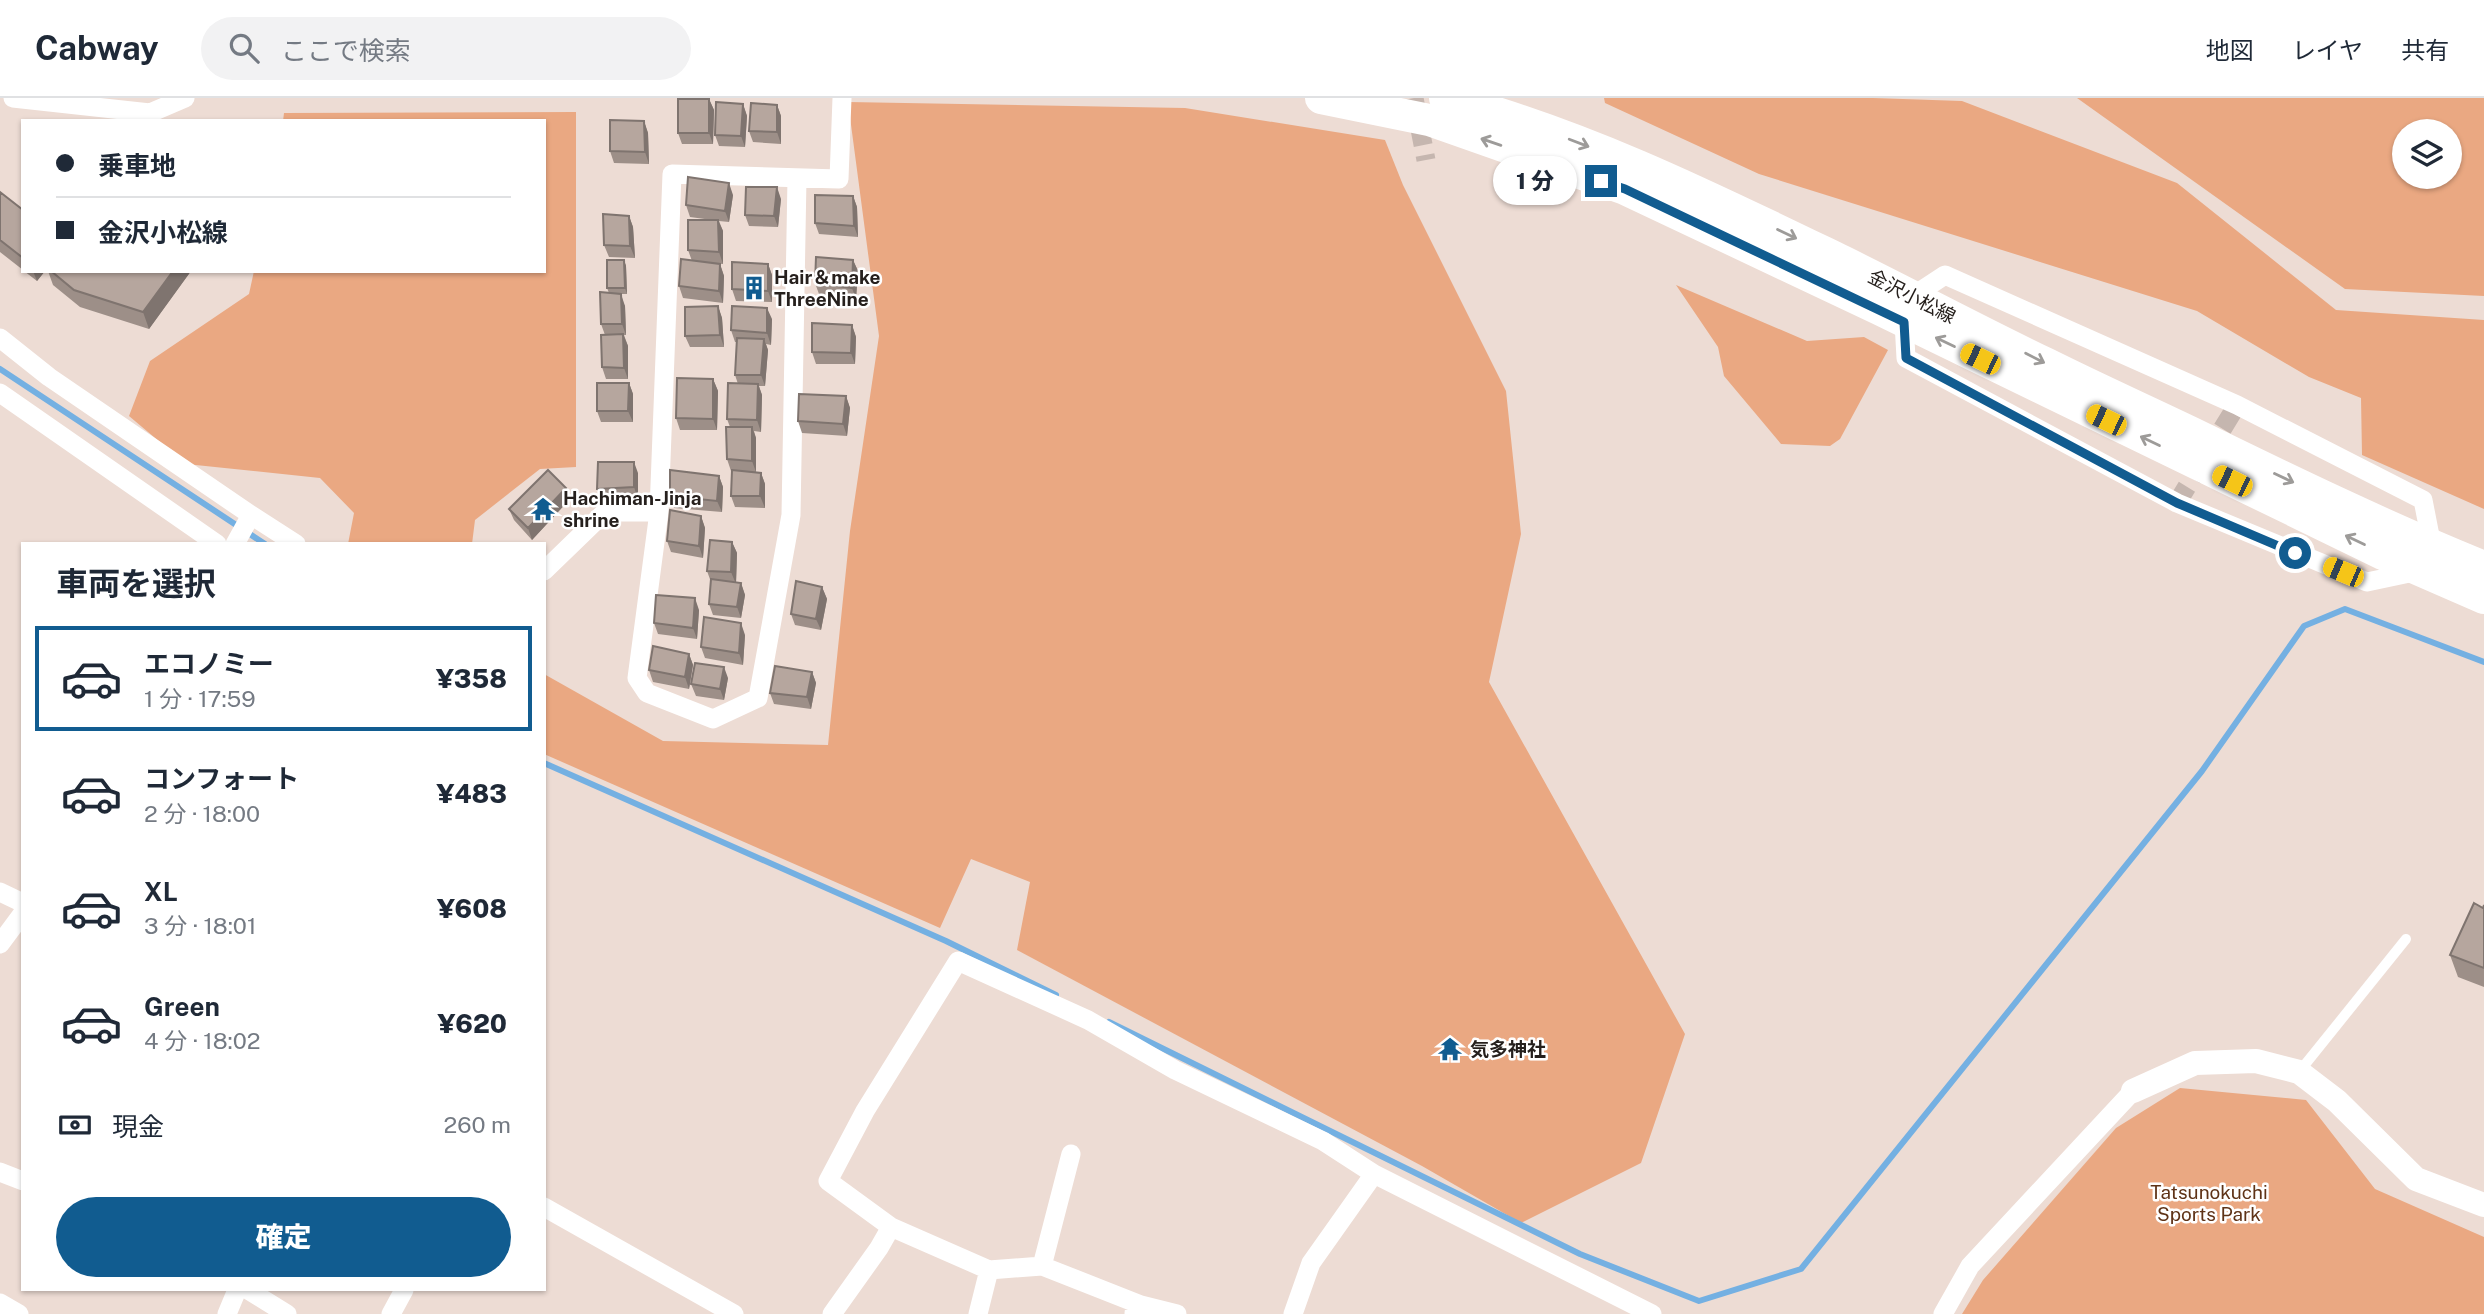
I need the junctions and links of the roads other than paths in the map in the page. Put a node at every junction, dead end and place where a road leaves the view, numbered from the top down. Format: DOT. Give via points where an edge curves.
graph roads {
  1 [pos="13,98"];
  2 [pos="186,98"];
  3 [pos="842,98"];
  4 [pos="1321,98"];
  5 [pos="1445,98"];
  6 [pos="797,178"];
  7 [pos="1909,309"];
  8 [pos="0,338"];
  9 [pos="0,393"];
  10 [pos="659,512"];
  11 [pos="243,529"];
  12 [pos="214,542"];
  13 [pos="289,542"];
  14 [pos="2426,559"];
  15 [pos="2484,567"];
  16 [pos="546,569"];
  17 [pos="2484,598"];
  18 [pos="0,892"];
  19 [pos="21,902"];
  20 [pos="21,916"];
  21 [pos="2406,939"];
  22 [pos="0,944"];
  23 [pos="2299,1072"];
  24 [pos="2133,1091"];
  25 [pos="1071,1154"];
  26 [pos="0,1172"];
  27 [pos="1374,1174"];
  28 [pos="21,1180"];
  29 [pos="2484,1205"];
  30 [pos="546,1208"];
  31 [pos="891,1227"];
  32 [pos="1042,1266"];
  33 [pos="989,1270"];
  34 [pos="237,1291"];
  35 [pos="250,1291"];
  36 [pos="403,1291"];
  37 [pos="0,1303"];
  38 [pos="1137,1309"];
  39 [pos="19,1314"];
  40 [pos="227,1314"];
  41 [pos="287,1314"];
  42 [pos="391,1314"];
  43 [pos="734,1314"];
  44 [pos="832,1314"];
  45 [pos="978,1314"];
  46 [pos="1177,1314"];
  47 [pos="1293,1314"];
  48 [pos="1652,1314"];
  49 [pos="1942,1314"];
  1 -- 2 [label="street" via="150,113"];
  3 -- 6 [label="street" via="839,179"];
  7 -- 4 [label="main road, 金沢小松線, one-way" via="1625,189 1429,120"];
  5 -- 7 [label="main road, 金沢小松線, one-way" via="1581,144 1724,203"];
  6 -- 10 [label="street" via="671,174"];
  6 -- 10 [label="street" via="791,515 758,698 713,719 647,693 637,678"];
  7 -- 14 [label="main road, 金沢小松線" via="2047,365 2285,479"];
  7 -- 14 [label="street" via="1906,358 2177,503 2367,582"];
  7 -- 14 [label="street" via="1945,275 2237,405 2423,500"];
  8 -- 11 [label="street"];
  9 -- 12 [label="street"];
  10 -- 16 [label="street" via="605,512"];
  11 -- 13 [label="street"];
  14 -- 15 [label="main road, 金沢小松線"];
  14 -- 17 [label="main road, 金沢小松線"];
  18 -- 19 [label="street"];
  20 -- 22 [label="street"];
  21 -- 23 [label="lane"];
  23 -- 24 [label="street" via="2256,1061 2195,1063"];
  23 -- 29 [label="street" via="2337,1101 2416,1179"];
  24 -- 49 [label="street" via="1970,1266"];
  25 -- 32 [label="street"];
  26 -- 28 [label="street"];
  27 -- 31 [label="street" via="1323,1141 1175,1070 1088,1020 958,961 865,1111 828,1181"];
  27 -- 47 [label="street" via="1311,1263"];
  27 -- 48 [label="street"];
  30 -- 43 [label="street"];
  31 -- 33 [label="street"];
  31 -- 44 [label="street"];
  32 -- 33 [label="street"];
  32 -- 38 [label="street"];
  33 -- 45 [label="street"];
  34 -- 40 [label="street"];
  35 -- 41 [label="street"];
  36 -- 42 [label="street"];
  37 -- 39 [label="street"];
  38 -- 46 [label="street"];
}
